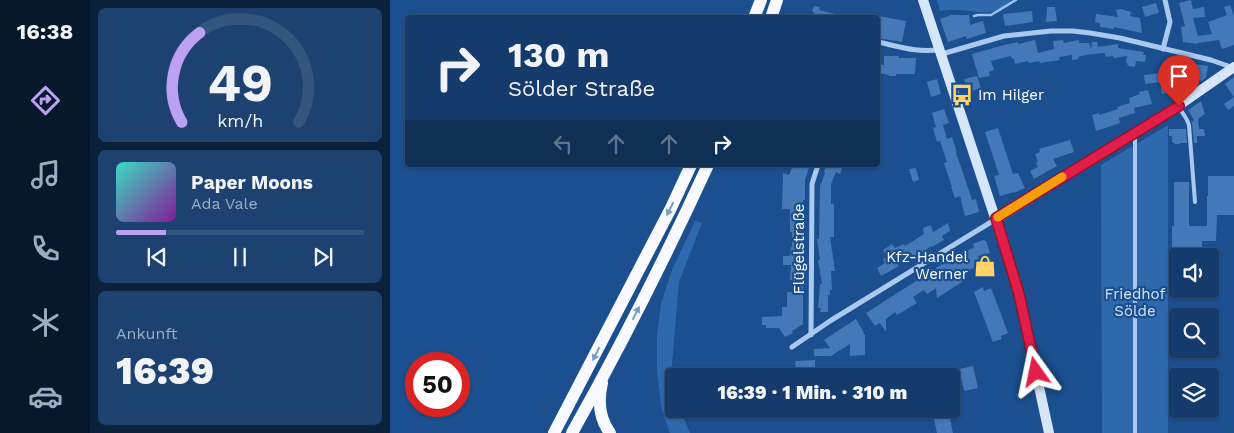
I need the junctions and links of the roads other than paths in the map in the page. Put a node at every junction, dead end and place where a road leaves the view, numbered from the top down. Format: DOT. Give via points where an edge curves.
graph roads {
  1 [pos="761,0"];
  2 [pos="778,0"];
  3 [pos="924,0"];
  4 [pos="1166,0"];
  5 [pos="755,15"];
  6 [pos="771,15"];
  7 [pos="880,42"];
  8 [pos="1163,49"];
  9 [pos="941,51"];
  10 [pos="1233,67"];
  11 [pos="1179,106"];
  12 [pos="1135,133"];
  13 [pos="690,167"];
  14 [pos="707,167"];
  15 [pos="817,167"];
  16 [pos="1195,202"];
  17 [pos="996,218"];
  18 [pos="811,335"];
  19 [pos="792,347"];
  20 [pos="603,375"];
  21 [pos="554,433"];
  22 [pos="572,433"];
  23 [pos="610,433"];
  24 [pos="1049,433"];
  25 [pos="1135,433"];
  1 -- 5 [label="highway"];
  2 -- 6 [label="highway"];
  3 -- 9 [label="main road"];
  4 -- 8 [label="street" via="1170,22"];
  7 -- 9 [label="street" via="923,51"];
  8 -- 9 [label="street" via="1105,35 1051,31 1004,36"];
  8 -- 10 [label="street"];
  9 -- 17 [label="main road"];
  10 -- 11 [label="main road"];
  11 -- 12 [label="main road"];
  11 -- 16 [label="lane" via="1189,125"];
  12 -- 17 [label="main road"];
  12 -- 25 [label="lane"];
  13 -- 21 [label="highway, one-way"];
  20 -- 14 [label="highway, one-way"];
  15 -- 18 [label="street, Flügelstraße" via="812,184"];
  17 -- 18 [label="street"];
  17 -- 24 [label="main road" via="1019,294"];
  18 -- 19 [label="street"];
  20 -- 22 [label="highway"];
  20 -- 23 [label="highway" via="600,404 602,420"];
}
